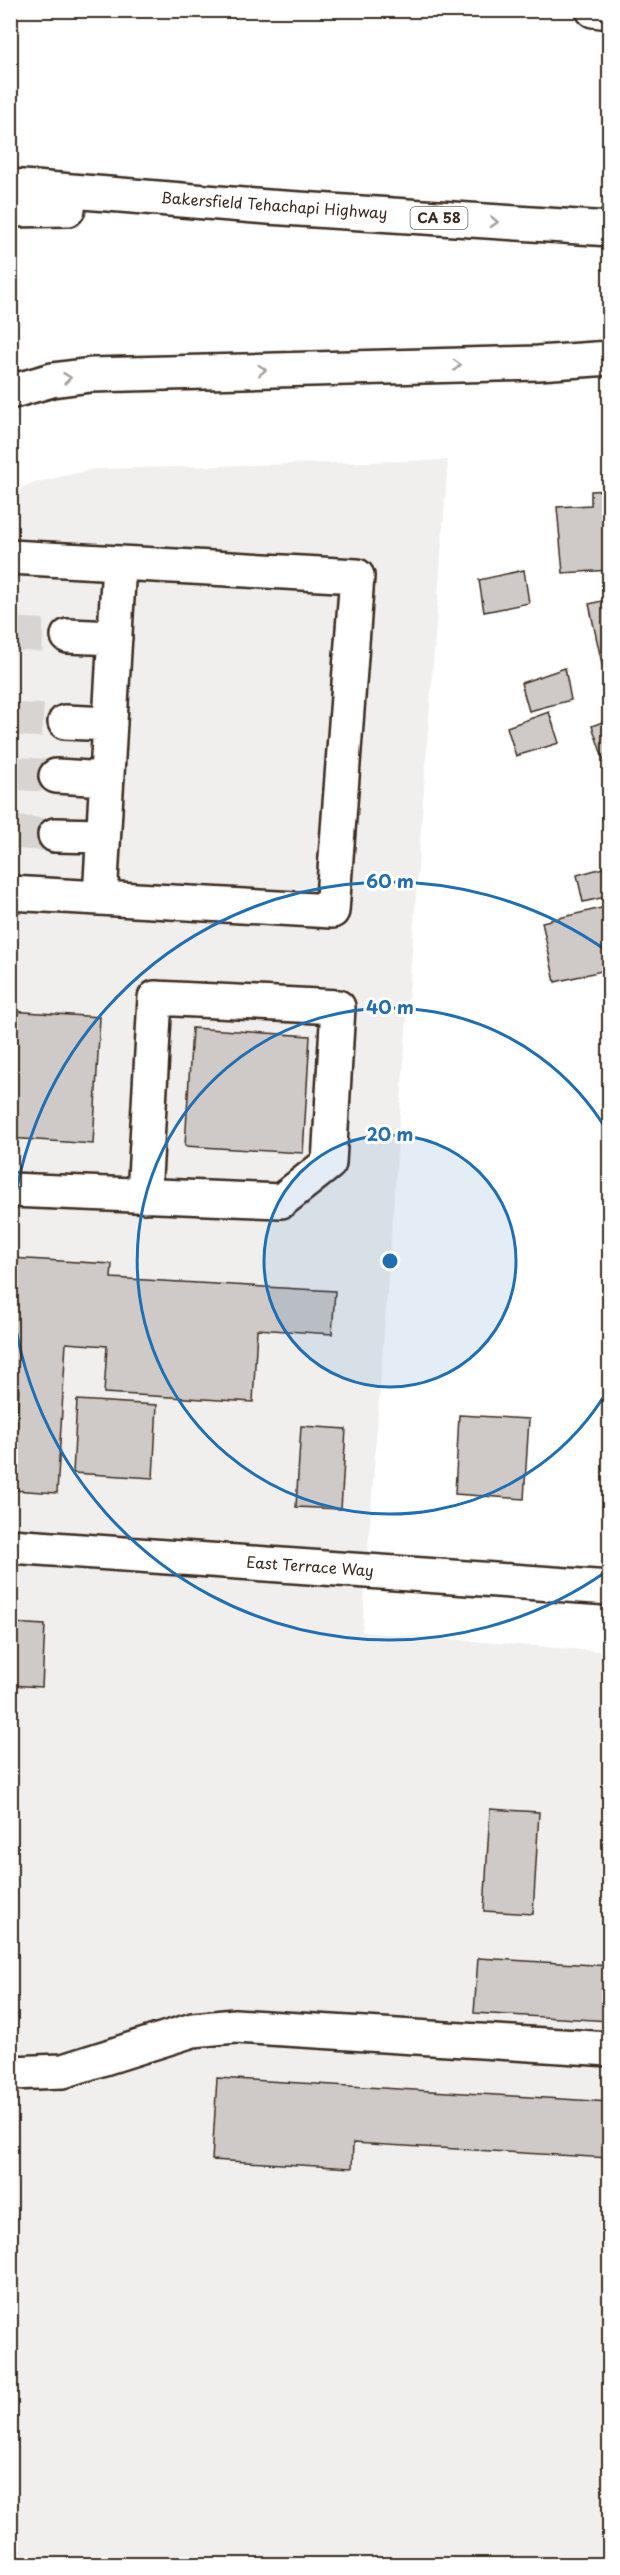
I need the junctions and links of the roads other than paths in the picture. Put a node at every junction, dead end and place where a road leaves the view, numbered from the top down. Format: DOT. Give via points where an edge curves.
graph roads {
  1 [pos="593,10"];
  2 [pos="609,12"];
  3 [pos="10,186"];
  4 [pos="268,207"];
  5 [pos="10,210"];
  6 [pos="609,229"];
  7 [pos="609,358"];
  8 [pos="10,392"];
  9 [pos="10,558"];
  10 [pos="119,563"];
  11 [pos="68,636"];
  12 [pos="115,638"];
  13 [pos="65,722"];
  14 [pos="110,723"];
  15 [pos="56,776"];
  16 [pos="107,779"];
  17 [pos="55,835"];
  18 [pos="103,836"];
  19 [pos="10,893"];
  20 [pos="100,898"];
  21 [pos="10,1190"];
  22 [pos="144,1196"];
  23 [pos="10,1546"];
  24 [pos="609,1588"];
  25 [pos="609,2049"];
  26 [pos="10,2073"];
  1 -- 2 [label="main road"];
  3 -- 4 [label="main road, Bakersfield Tehachapi Highway / CA 58"];
  4 -- 5 [label="main road"];
  4 -- 6 [label="main road, Bakersfield Tehachapi Highway / CA 58, one-way"];
  8 -- 7 [label="main road, one-way" via="52,380 91,375"];
  9 -- 10 [label="main road"];
  10 -- 12 [label="main road"];
  10 -- 20 [label="main road" via="357,576 332,911"];
  11 -- 12 [label="main road"];
  12 -- 14 [label="main road"];
  13 -- 14 [label="main road"];
  14 -- 16 [label="main road"];
  15 -- 16 [label="main road"];
  16 -- 18 [label="main road"];
  17 -- 18 [label="main road"];
  18 -- 20 [label="main road"];
  19 -- 20 [label="main road"];
  21 -- 22 [label="main road"];
  22 -- 22 [label="main road" via="155,998 338,1007 329,1163 280,1201"];
  23 -- 24 [label="main road, East Terrace Way"];
  25 -- 26 [label="main road" via="236,2026 193,2030 63,2071"];
}
